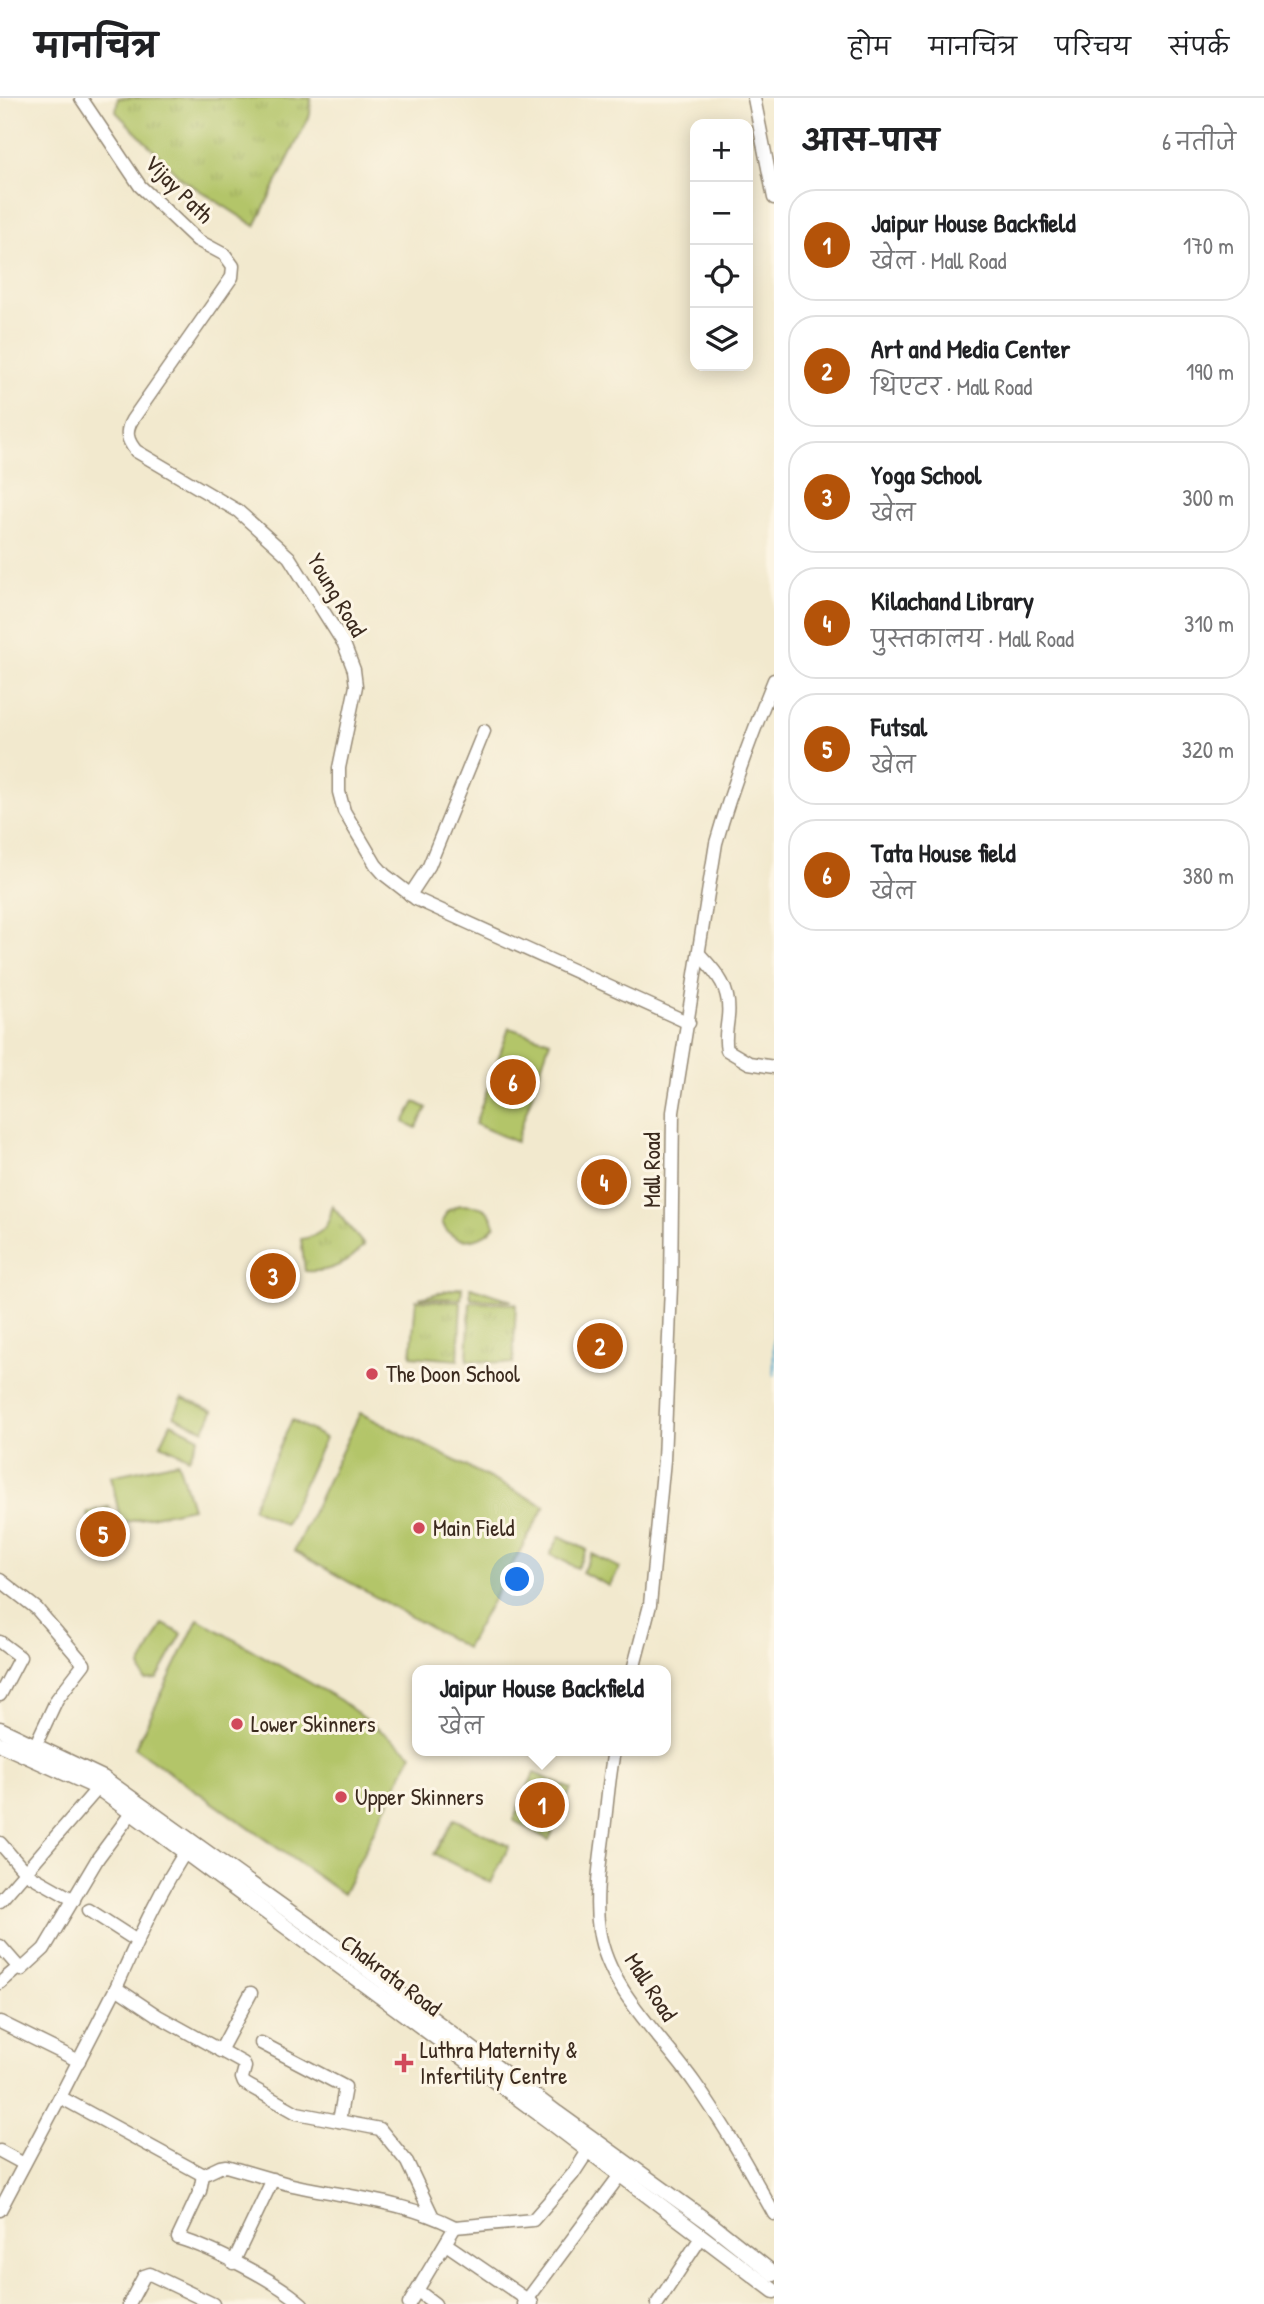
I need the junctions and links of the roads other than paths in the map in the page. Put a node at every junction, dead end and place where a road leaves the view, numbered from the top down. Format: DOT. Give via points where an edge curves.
graph roads {
  1 [pos="81,98"];
  2 [pos="754,98"];
  3 [pos="774,198"];
  4 [pos="233,266"];
  5 [pos="774,680"];
  6 [pos="484,731"];
  7 [pos="410,895"];
  8 [pos="700,955"];
  9 [pos="688,1023"];
  10 [pos="774,1067"];
  11 [pos="0,1580"];
  12 [pos="0,1642"];
  13 [pos="634,1665"];
  14 [pos="0,1695"];
  15 [pos="0,1729"];
  16 [pos="0,1744"];
  17 [pos="35,1746"];
  18 [pos="613,1756"];
  19 [pos="98,1788"];
  20 [pos="132,1812"];
  21 [pos="0,1843"];
  22 [pos="189,1846"];
  23 [pos="26,1873"];
  24 [pos="1,1898"];
  25 [pos="74,1900"];
  26 [pos="89,1910"];
  27 [pos="137,1941"];
  28 [pos="0,1946"];
  29 [pos="19,1967"];
  30 [pos="0,1983"];
  31 [pos="116,1988"];
  32 [pos="251,1993"];
  33 [pos="0,2022"];
  34 [pos="261,2043"];
  35 [pos="220,2050"];
  36 [pos="79,2061"];
  37 [pos="60,2097"];
  38 [pos="339,2121"];
  39 [pos="0,2151"];
  40 [pos="588,2151"];
  41 [pos="24,2164"];
  42 [pos="203,2175"];
  43 [pos="620,2175"];
  44 [pos="272,2179"];
  45 [pos="0,2210"];
  46 [pos="774,2214"];
  47 [pos="432,2215"];
  48 [pos="455,2227"];
  49 [pos="702,2236"];
  50 [pos="446,2244"];
  51 [pos="233,2263"];
  52 [pos="774,2274"];
  53 [pos="418,2291"];
  54 [pos="774,2291"];
  55 [pos="528,2303"];
  56 [pos="129,2304"];
  57 [pos="213,2304"];
  58 [pos="302,2304"];
  59 [pos="409,2304"];
  60 [pos="435,2304"];
  61 [pos="657,2304"];
  1 -- 4 [label="street, Vijay Path" via="140,187"];
  2 -- 3 [label="street"];
  4 -- 7 [label="street, Young Road" via="232,277 132,420 128,438 136,451 238,511 289,557 344,644 356,685 339,768 344,811 376,864"];
  5 -- 8 [label="street, Mall Road" via="720,830"];
  6 -- 7 [label="street" via="429,866"];
  7 -- 9 [label="street, Young Road"];
  8 -- 9 [label="street, Mall Road"];
  8 -- 10 [label="street" via="726,988 727,1050 749,1063"];
  9 -- 13 [label="street, Mall Road" via="673,1112 669,1336 658,1532 650,1605"];
  11 -- 17 [label="street" via="36,1608 84,1664 57,1699"];
  12 -- 14 [label="street" via="20,1657"];
  15 -- 17 [label="main road, Chakrata Road"];
  16 -- 19 [label="main road, Chakrata Road"];
  17 -- 22 [label="main road, Chakrata Road" via="103,1777"];
  18 -- 46 [label="street, Mall Road" via="598,1877 599,1930 605,1953 645,2020 694,2081"];
  19 -- 20 [label="main road, Chakrata Road"];
  19 -- 23 [label="street"];
  20 -- 22 [label="main road, Chakrata Road"];
  20 -- 25 [label="street"];
  21 -- 23 [label="street"];
  22 -- 27 [label="street"];
  22 -- 40 [label="main road, Chakrata Road"];
  22 -- 52 [label="main road, Chakrata Road" via="315,1930"];
  23 -- 24 [label="street"];
  23 -- 25 [label="street"];
  25 -- 29 [label="street" via="41,1953 23,1969"];
  26 -- 27 [label="street"];
  27 -- 31 [label="street"];
  28 -- 29 [label="street"];
  29 -- 30 [label="street"];
  31 -- 35 [label="street"];
  31 -- 36 [label="street"];
  32 -- 35 [label="street"];
  33 -- 36 [label="street"];
  34 -- 38 [label="street" via="345,2087"];
  35 -- 38 [label="street" via="245,2065 244,2083 290,2110"];
  36 -- 37 [label="street"];
  37 -- 41 [label="street"];
  37 -- 42 [label="street"];
  38 -- 47 [label="street" via="385,2133 407,2162"];
  39 -- 41 [label="street"];
  40 -- 43 [label="main road, Chakrata Road"];
  40 -- 48 [label="street" via="533,2220"];
  41 -- 45 [label="street"];
  42 -- 44 [label="street" via="226,2166"];
  42 -- 51 [label="street" via="178,2238"];
  43 -- 49 [label="main road, Chakrata Road"];
  43 -- 55 [label="street"];
  44 -- 47 [label="street"];
  44 -- 51 [label="street"];
  47 -- 48 [label="street"];
  48 -- 50 [label="street"];
  49 -- 54 [label="main road, Chakrata Road"];
  49 -- 61 [label="street"];
  50 -- 53 [label="street"];
  50 -- 55 [label="street"];
  51 -- 58 [label="street" via="287,2291"];
  53 -- 59 [label="street"];
  53 -- 60 [label="street"];
  56 -- 57 [label="street" via="144,2276 150,2274"];
}
